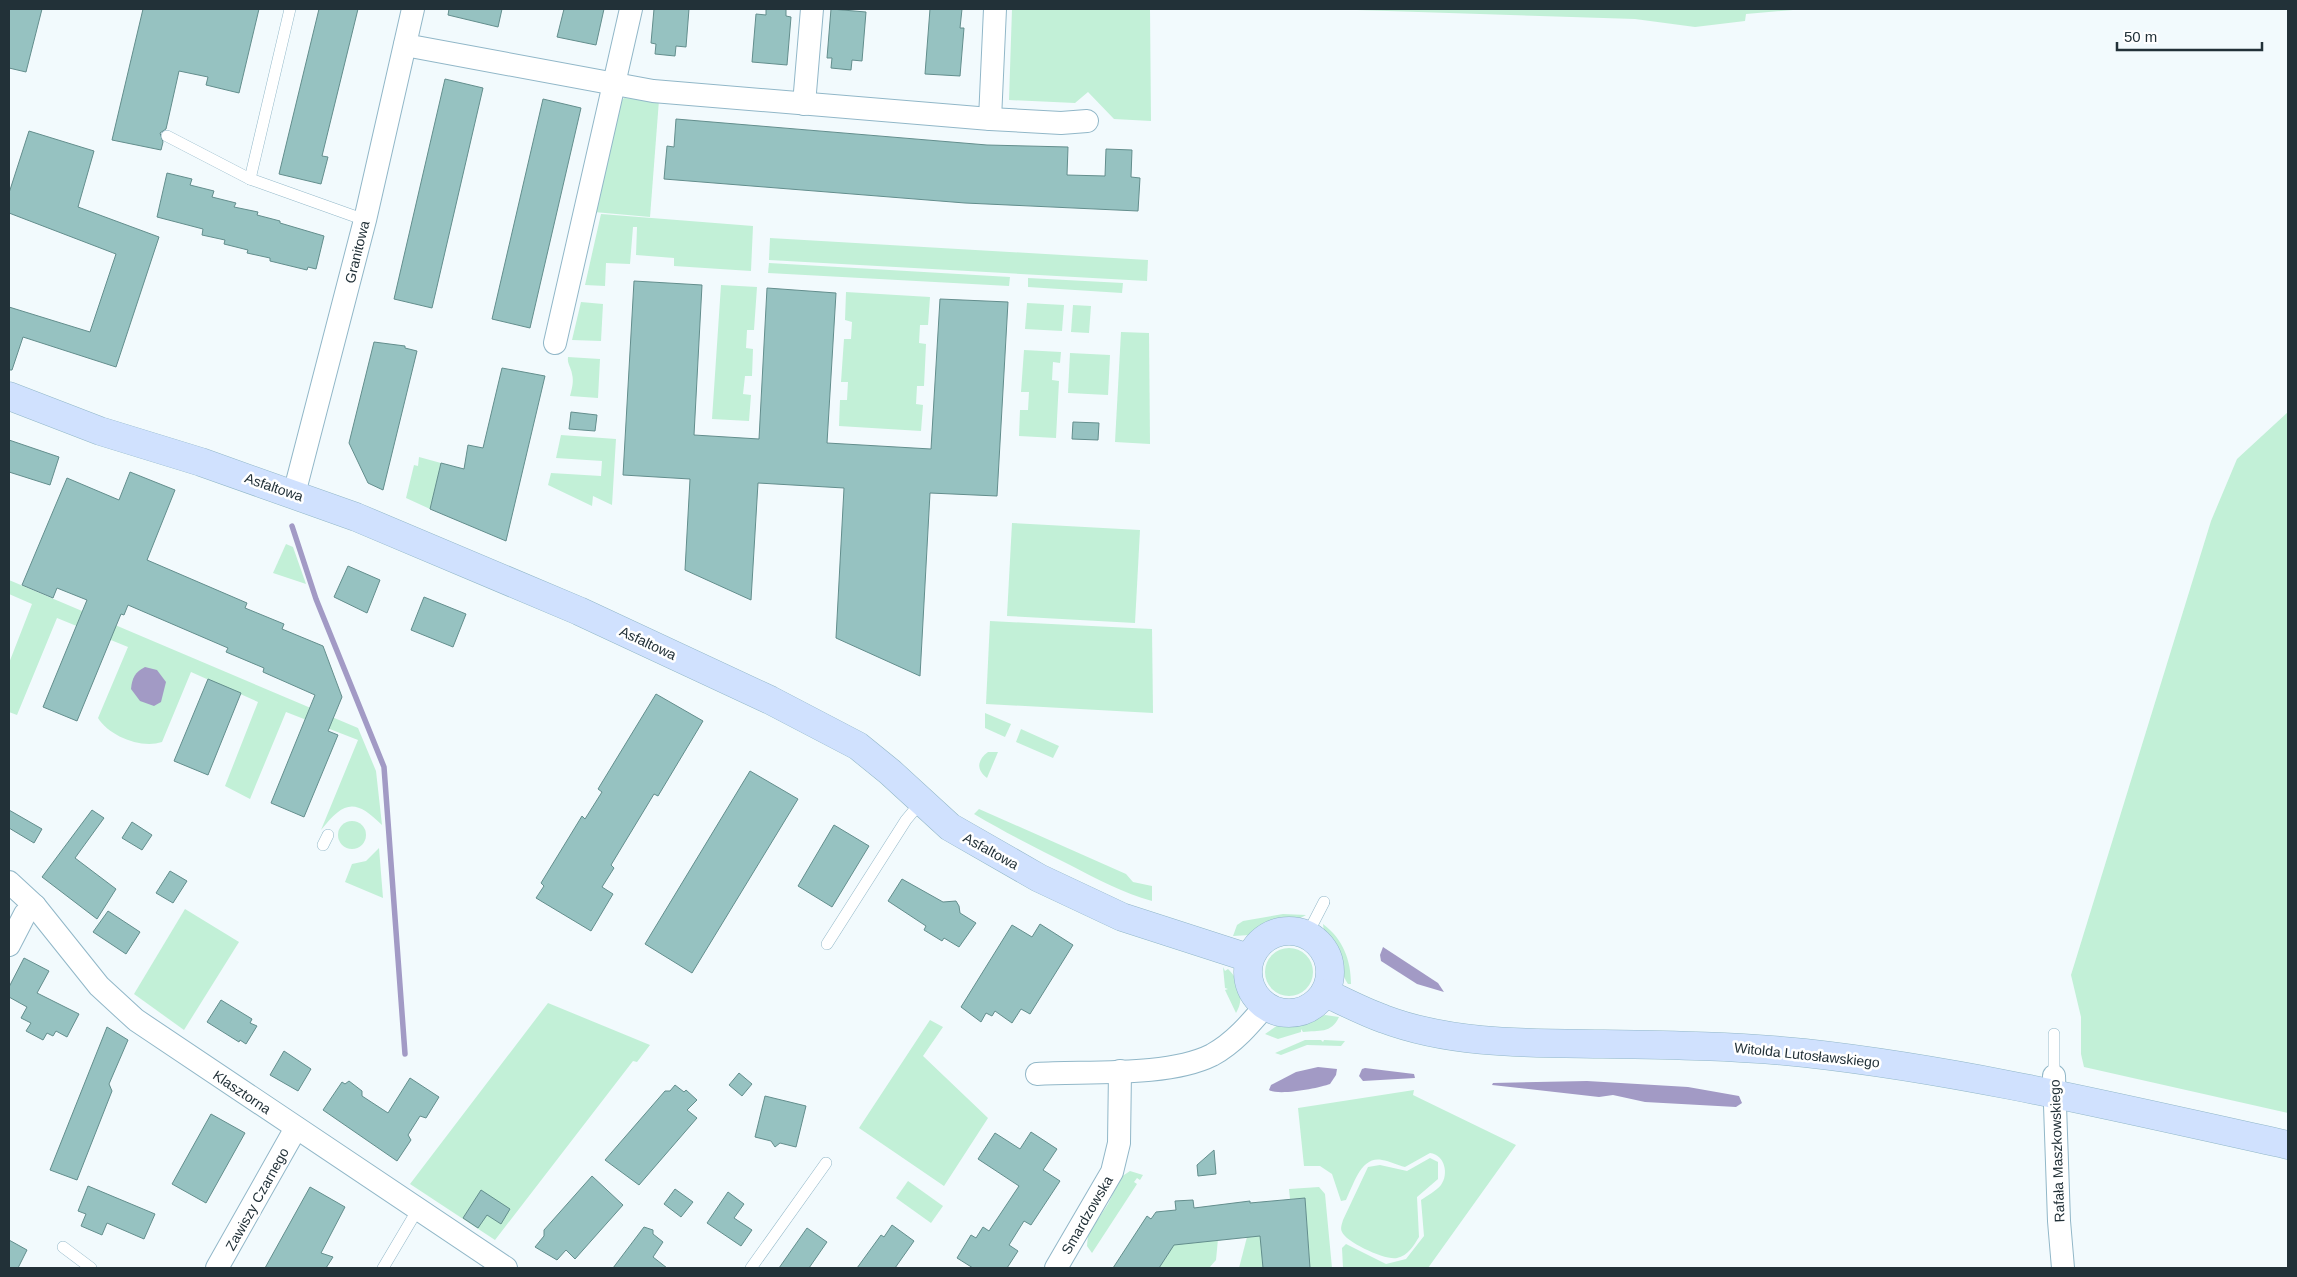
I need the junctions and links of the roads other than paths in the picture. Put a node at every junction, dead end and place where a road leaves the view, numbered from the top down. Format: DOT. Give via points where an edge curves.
graph roads {
  1 [pos="290,9"];
  2 [pos="413,9"];
  3 [pos="631,9"];
  4 [pos="812,9"];
  5 [pos="995,9"];
  6 [pos="405,45"];
  7 [pos="615,85"];
  8 [pos="804,104"];
  9 [pos="990,118"];
  10 [pos="1087,121"];
  11 [pos="167,136"];
  12 [pos="250,179"];
  13 [pos="365,220"];
  14 [pos="555,344"];
  15 [pos="9,396"];
  16 [pos="294,494"];
  17 [pos="920,802"];
  18 [pos="9,882"];
  19 [pos="1324,902"];
  20 [pos="35,906"];
  21 [pos="1307,935"];
  22 [pos="827,944"];
  23 [pos="9,945"];
  24 [pos="1249,958"];
  25 [pos="1326,993"];
  26 [pos="1266,1005"];
  27 [pos="2054,1034"];
  28 [pos="1120,1071"];
  29 [pos="1037,1074"];
  30 [pos="2054,1085"];
  31 [pos="296,1128"];
  32 [pos="2288,1146"];
  33 [pos="826,1163"];
  34 [pos="418,1208"];
  35 [pos="64,1247"];
  36 [pos="90,1268"];
  37 [pos="217,1268"];
  38 [pos="384,1268"];
  39 [pos="506,1268"];
  40 [pos="751,1268"];
  41 [pos="1056,1268"];
  42 [pos="2063,1268"];
  1 -- 12 [label="lane"];
  2 -- 6 [label="street, Granitowa"];
  3 -- 7 [label="street"];
  4 -- 8 [label="street"];
  5 -- 9 [label="street"];
  6 -- 7 [label="street"];
  6 -- 13 [label="street, Granitowa"];
  7 -- 8 [label="street" via="654,92"];
  7 -- 14 [label="street"];
  8 -- 9 [label="street"];
  9 -- 10 [label="street" via="1062,123"];
  11 -- 12 [label="lane"];
  12 -- 13 [label="lane"];
  13 -- 16 [label="street, Granitowa"];
  15 -- 16 [label="street, Asfaltowa" via="100,431"];
  16 -- 17 [label="street, Asfaltowa" via="579,610 770,700 858,746"];
  17 -- 22 [label="lane"];
  17 -- 24 [label="street, Asfaltowa" via="950,828 998,856 1122,917"];
  18 -- 20 [label="street, Klasztorna"];
  19 -- 21 [label="lane"];
  20 -- 23 [label="street" via="25,914"];
  20 -- 31 [label="street, Klasztorna" via="99,986 136,1020"];
  21 -- 24 [label="street" via="1285,930 1273,934 1261,940"];
  21 -- 25 [label="street" via="1320,945 1327,956 1330,969"];
  24 -- 26 [label="street" via="1248,977 1252,990"];
  25 -- 26 [label="street" via="1300,1011 1274,1011"];
  25 -- 30 [label="street, Witolda Lutosławskiego" via="1385,1020 1464,1038 1535,1043 1681,1045 1804,1053"];
  26 -- 28 [label="street" via="1242,1033 1212,1055 1181,1066"];
  27 -- 30 [label="lane, Rafała Maszkowskiego"];
  28 -- 29 [label="street"];
  28 -- 41 [label="street, Smardzowska" via="1119,1143 1112,1172"];
  30 -- 32 [label="street, Witolda Lutosławskiego"];
  30 -- 42 [label="street, Rafała Maszkowskiego"];
  31 -- 34 [label="street, Klasztorna"];
  31 -- 37 [label="street, Zawiszy Czarnego"];
  33 -- 40 [label="lane"];
  34 -- 38 [label="lane"];
  34 -- 39 [label="street, Klasztorna"];
  35 -- 36 [label="lane"];
}
